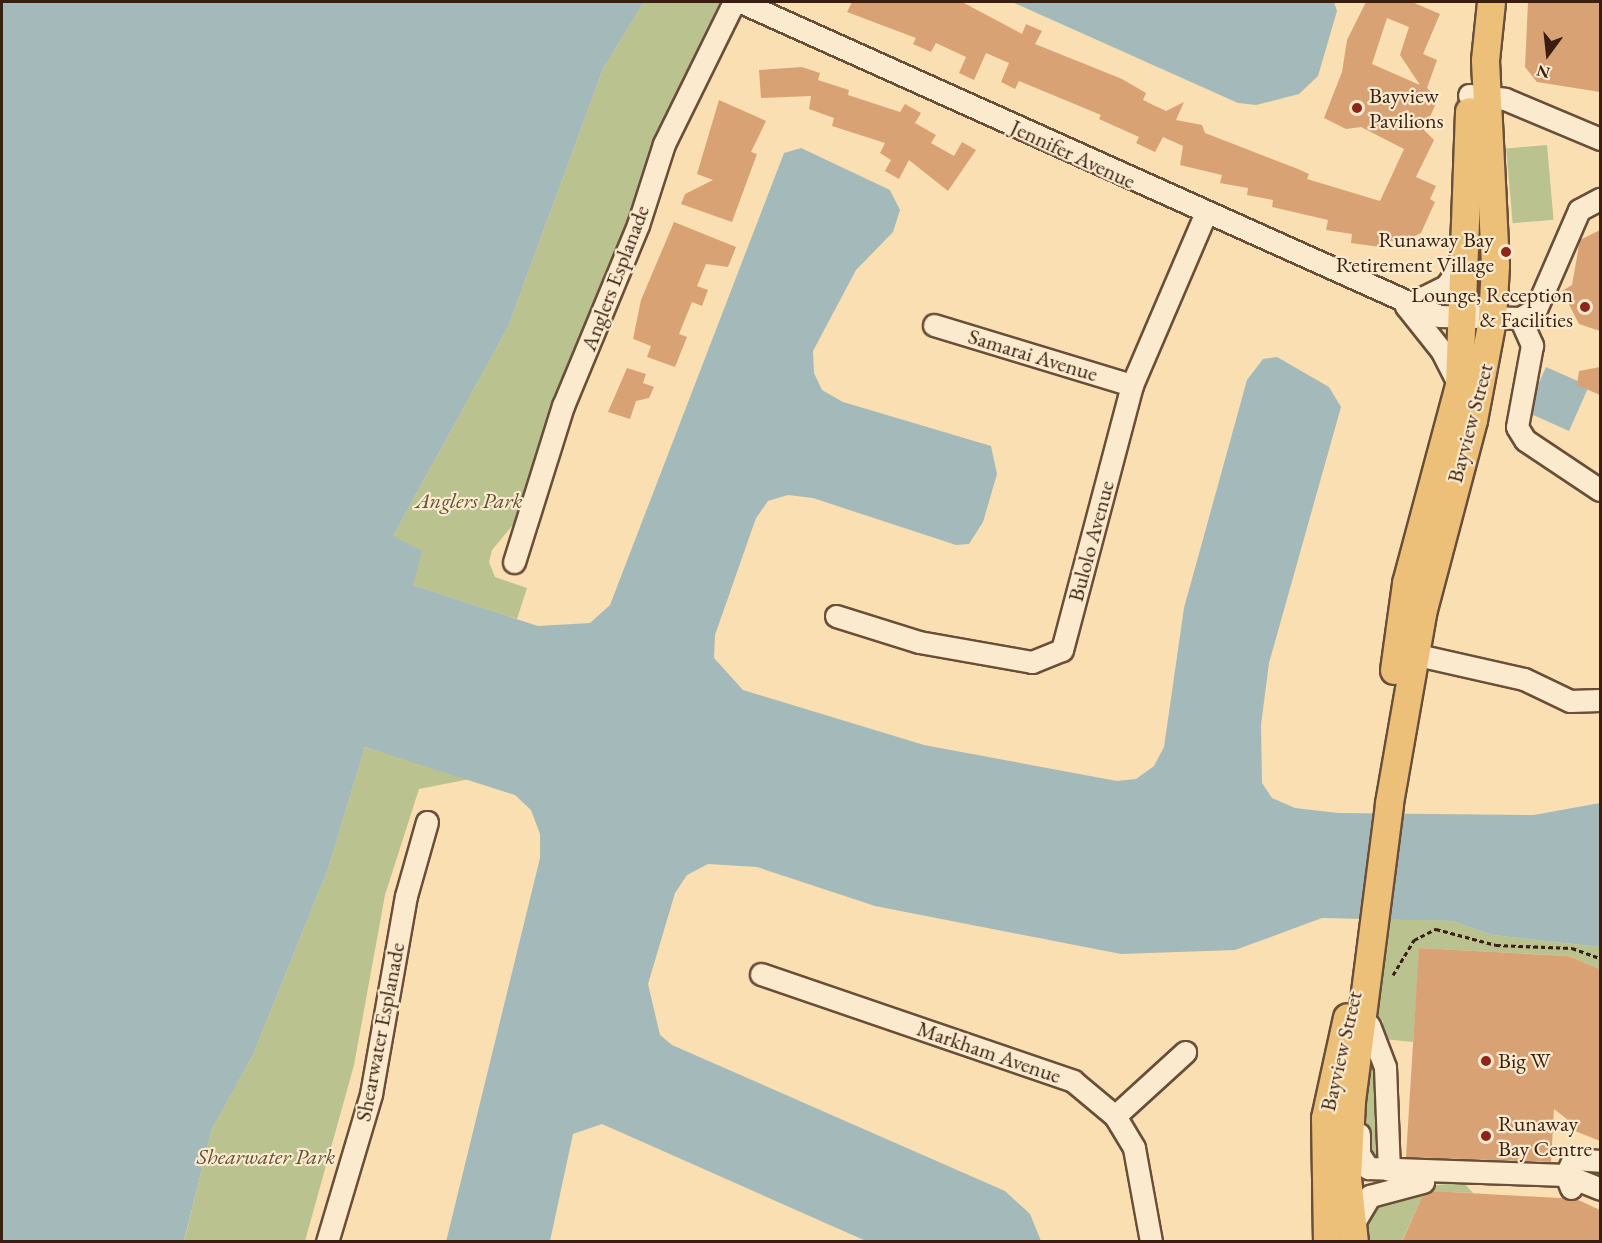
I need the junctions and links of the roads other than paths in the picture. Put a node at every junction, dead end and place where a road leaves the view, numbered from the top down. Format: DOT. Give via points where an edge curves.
graph roads {
  1 [pos="734,2"];
  2 [pos="741,2"];
  3 [pos="1476,2"];
  4 [pos="1491,2"];
  5 [pos="1478,95"];
  6 [pos="1600,139"];
  7 [pos="1479,195"];
  8 [pos="1600,199"];
  9 [pos="1205,215"];
  10 [pos="1465,260"];
  11 [pos="1406,306"];
  12 [pos="1465,318"];
  13 [pos="1520,318"];
  14 [pos="1492,319"];
  15 [pos="934,325"];
  16 [pos="1132,385"];
  17 [pos="1459,385"];
  18 [pos="1600,490"];
  19 [pos="514,562"];
  20 [pos="836,616"];
  21 [pos="1406,652"];
  22 [pos="1600,700"];
  23 [pos="427,822"];
  24 [pos="1369,948"];
  25 [pos="761,974"];
  26 [pos="1369,1025"];
  27 [pos="1185,1052"];
  28 [pos="1115,1116"];
  29 [pos="1600,1161"];
  30 [pos="1389,1170"];
  31 [pos="1569,1183"];
  32 [pos="1600,1189"];
  33 [pos="1600,1203"];
  34 [pos="1354,1233"];
  35 [pos="327,1242"];
  36 [pos="1151,1242"];
  37 [pos="1327,1242"];
  1 -- 19 [label="street, Anglers Esplanade" via="664,144 638,225 563,406"];
  2 -- 9 [label="street, Jennifer Avenue"];
  3 -- 5 [label="main road, Bayview Street"];
  4 -- 5 [label="main road, Bayview Street"];
  5 -- 6 [label="street"];
  5 -- 7 [label="main road, Bayview Street"];
  7 -- 10 [label="main road, Bayview Street"];
  7 -- 14 [label="main road, Bayview Street" via="1495,265"];
  8 -- 13 [label="street" via="1579,210 1542,303"];
  9 -- 11 [label="street, Jennifer Avenue"];
  9 -- 16 [label="street, Bulolo Avenue"];
  10 -- 11 [label="street" via="1446,286"];
  10 -- 12 [label="main road, Bayview Street"];
  11 -- 12 [label="street, Jennifer Avenue"];
  11 -- 17 [label="street, Jennifer Avenue" via="1426,327"];
  12 -- 14 [label="street, Jennifer Avenue"];
  12 -- 17 [label="main road, Bayview Street"];
  13 -- 14 [label="street, Jennifer Avenue"];
  13 -- 18 [label="street" via="1532,345 1517,427 1525,440"];
  14 -- 21 [label="main road, Bayview Street" via="1480,387"];
  15 -- 16 [label="street, Samarai Avenue"];
  16 -- 20 [label="street, Bulolo Avenue" via="1062,650 1032,662 919,642"];
  17 -- 21 [label="main road, Bayview Street" via="1406,583"];
  21 -- 22 [label="street" via="1524,679 1570,700"];
  21 -- 24 [label="main road, Bayview Street"];
  23 -- 35 [label="street, Shearwater Esplanade" via="406,896 371,1094"];
  24 -- 26 [label="street"];
  24 -- 34 [label="main road, Bayview Street" via="1348,1138"];
  24 -- 37 [label="main road, Bayview Street" via="1327,1097"];
  25 -- 28 [label="street, Markham Avenue" via="1043,1068 1073,1081"];
  26 -- 30 [label="street" via="1385,1067"];
  26 -- 30 [label="street" via="1359,1154 1368,1167"];
  27 -- 28 [label="street"];
  28 -- 36 [label="street, Markham Avenue" via="1143,1179"];
  29 -- 31 [label="street" via="1579,1156"];
  30 -- 31 [label="street"];
  31 -- 32 [label="street"];
  31 -- 33 [label="street"];
  31 -- 34 [label="street" via="1440,1181 1400,1185 1365,1199"];
}
